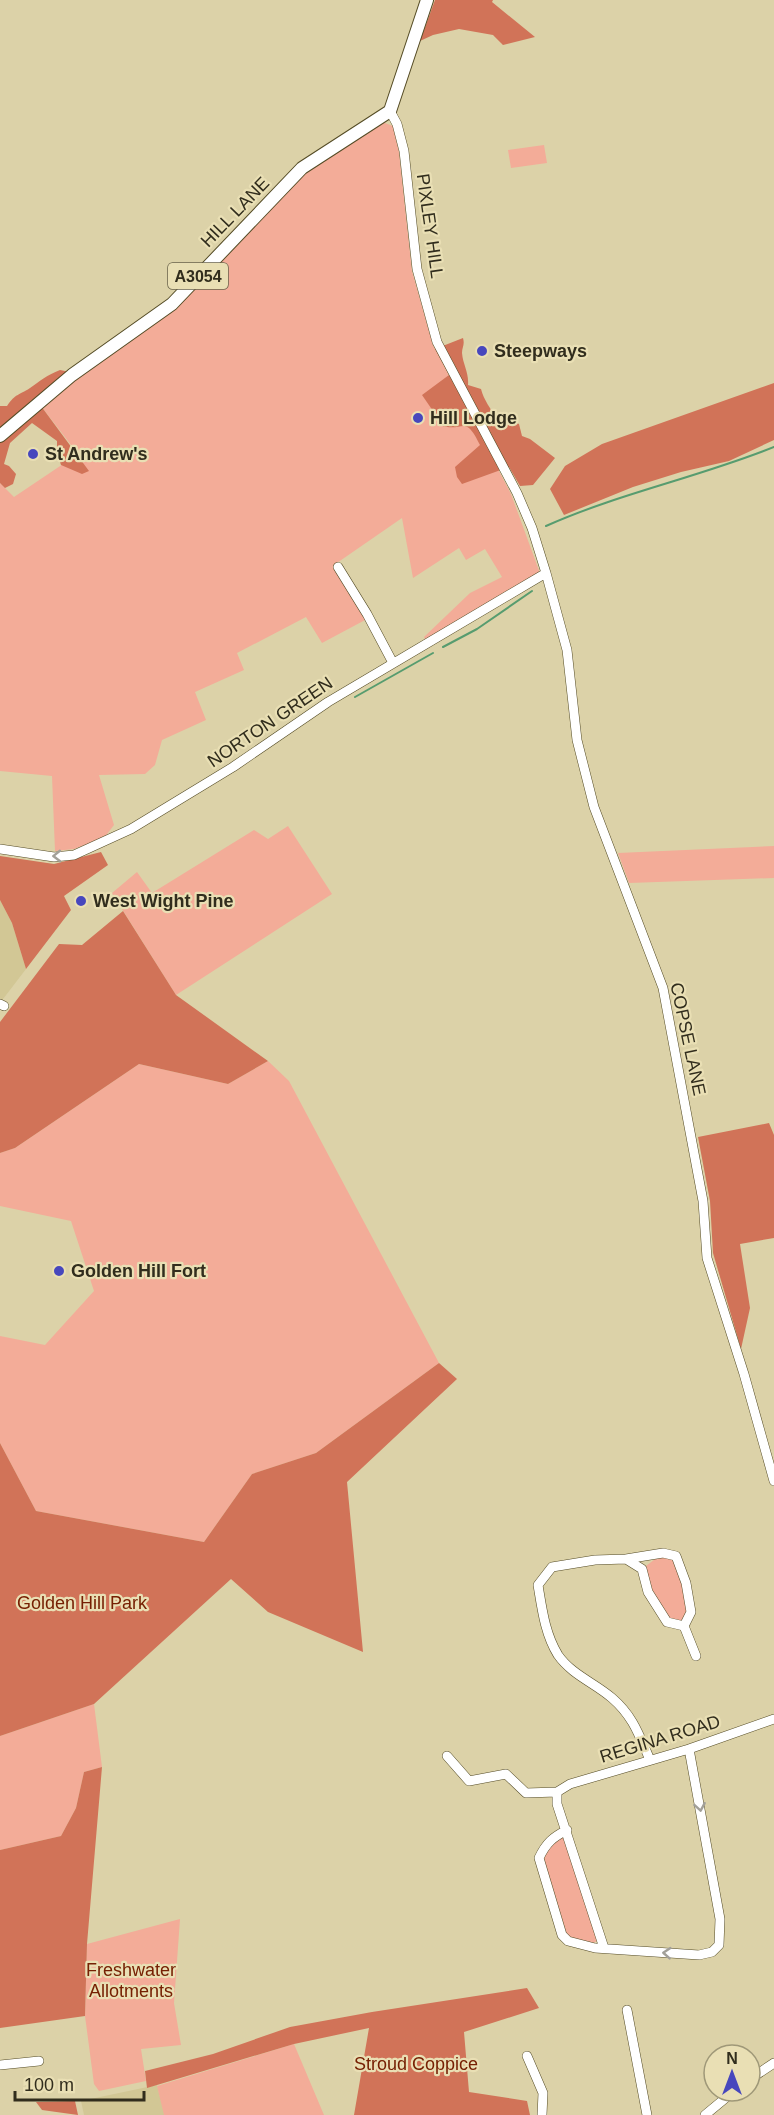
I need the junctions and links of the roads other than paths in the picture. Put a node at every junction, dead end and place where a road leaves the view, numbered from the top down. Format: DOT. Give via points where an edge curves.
graph roads {
  1 [pos="427,0"];
  2 [pos="390,111"];
  3 [pos="0,436"];
  4 [pos="338,567"];
  5 [pos="546,573"];
  6 [pos="393,663"];
  7 [pos="0,849"];
  8 [pos="774,1481"];
  9 [pos="626,1558"];
  10 [pos="684,1626"];
  11 [pos="696,1656"];
  12 [pos="774,1719"];
  13 [pos="689,1749"];
  14 [pos="447,1756"];
  15 [pos="650,1760"];
  16 [pos="469,1781"];
  17 [pos="469,1792"];
  18 [pos="557,1792"];
  19 [pos="567,1830"];
  20 [pos="604,1948"];
  21 [pos="627,2010"];
  22 [pos="527,2056"];
  23 [pos="39,2061"];
  24 [pos="0,2065"];
  25 [pos="720,2103"];
  26 [pos="542,2115"];
  27 [pos="647,2115"];
  28 [pos="705,2115"];
  1 -- 2 [label="main road"];
  2 -- 3 [label="main road, HILL LANE / A3054" via="302,168 172,304 72,375"];
  2 -- 5 [label="street, PIXLEY HILL" via="404,152 417,269 437,342 517,493"];
  4 -- 6 [label="street"];
  5 -- 6 [label="street, NORTON GREEN"];
  5 -- 8 [label="street, COPSE LANE" via="567,650 577,740 594,807 663,988 703,1201 707,1258"];
  6 -- 7 [label="street, NORTON GREEN, one-way" via="233,767 111,839 75,855 54,857"];
  9 -- 10 [label="street" via="642,1569 648,1592 667,1622"];
  9 -- 10 [label="street" via="663,1553 676,1557 692,1612"];
  9 -- 15 [label="street" via="552,1567 538,1585 546,1627 559,1656 611,1697 633,1720"];
  10 -- 11 [label="street"];
  12 -- 13 [label="street, REGINA ROAD"];
  13 -- 15 [label="street, REGINA ROAD"];
  13 -- 20 [label="street, one-way" via="720,1919 719,1945 712,1952 699,1955"];
  14 -- 16 [label="street"];
  15 -- 18 [label="street, REGINA ROAD" via="570,1784"];
  16 -- 17 [label="street"];
  16 -- 18 [label="street" via="506,1774 526,1793"];
  18 -- 19 [label="street" via="557,1804"];
  19 -- 20 [label="street"];
  19 -- 20 [label="street" via="552,1837 539,1858 562,1935 568,1941"];
  21 -- 27 [label="street"];
  22 -- 26 [label="street" via="543,2093"];
  23 -- 24 [label="street"];
  25 -- 28 [label="street"];
}
